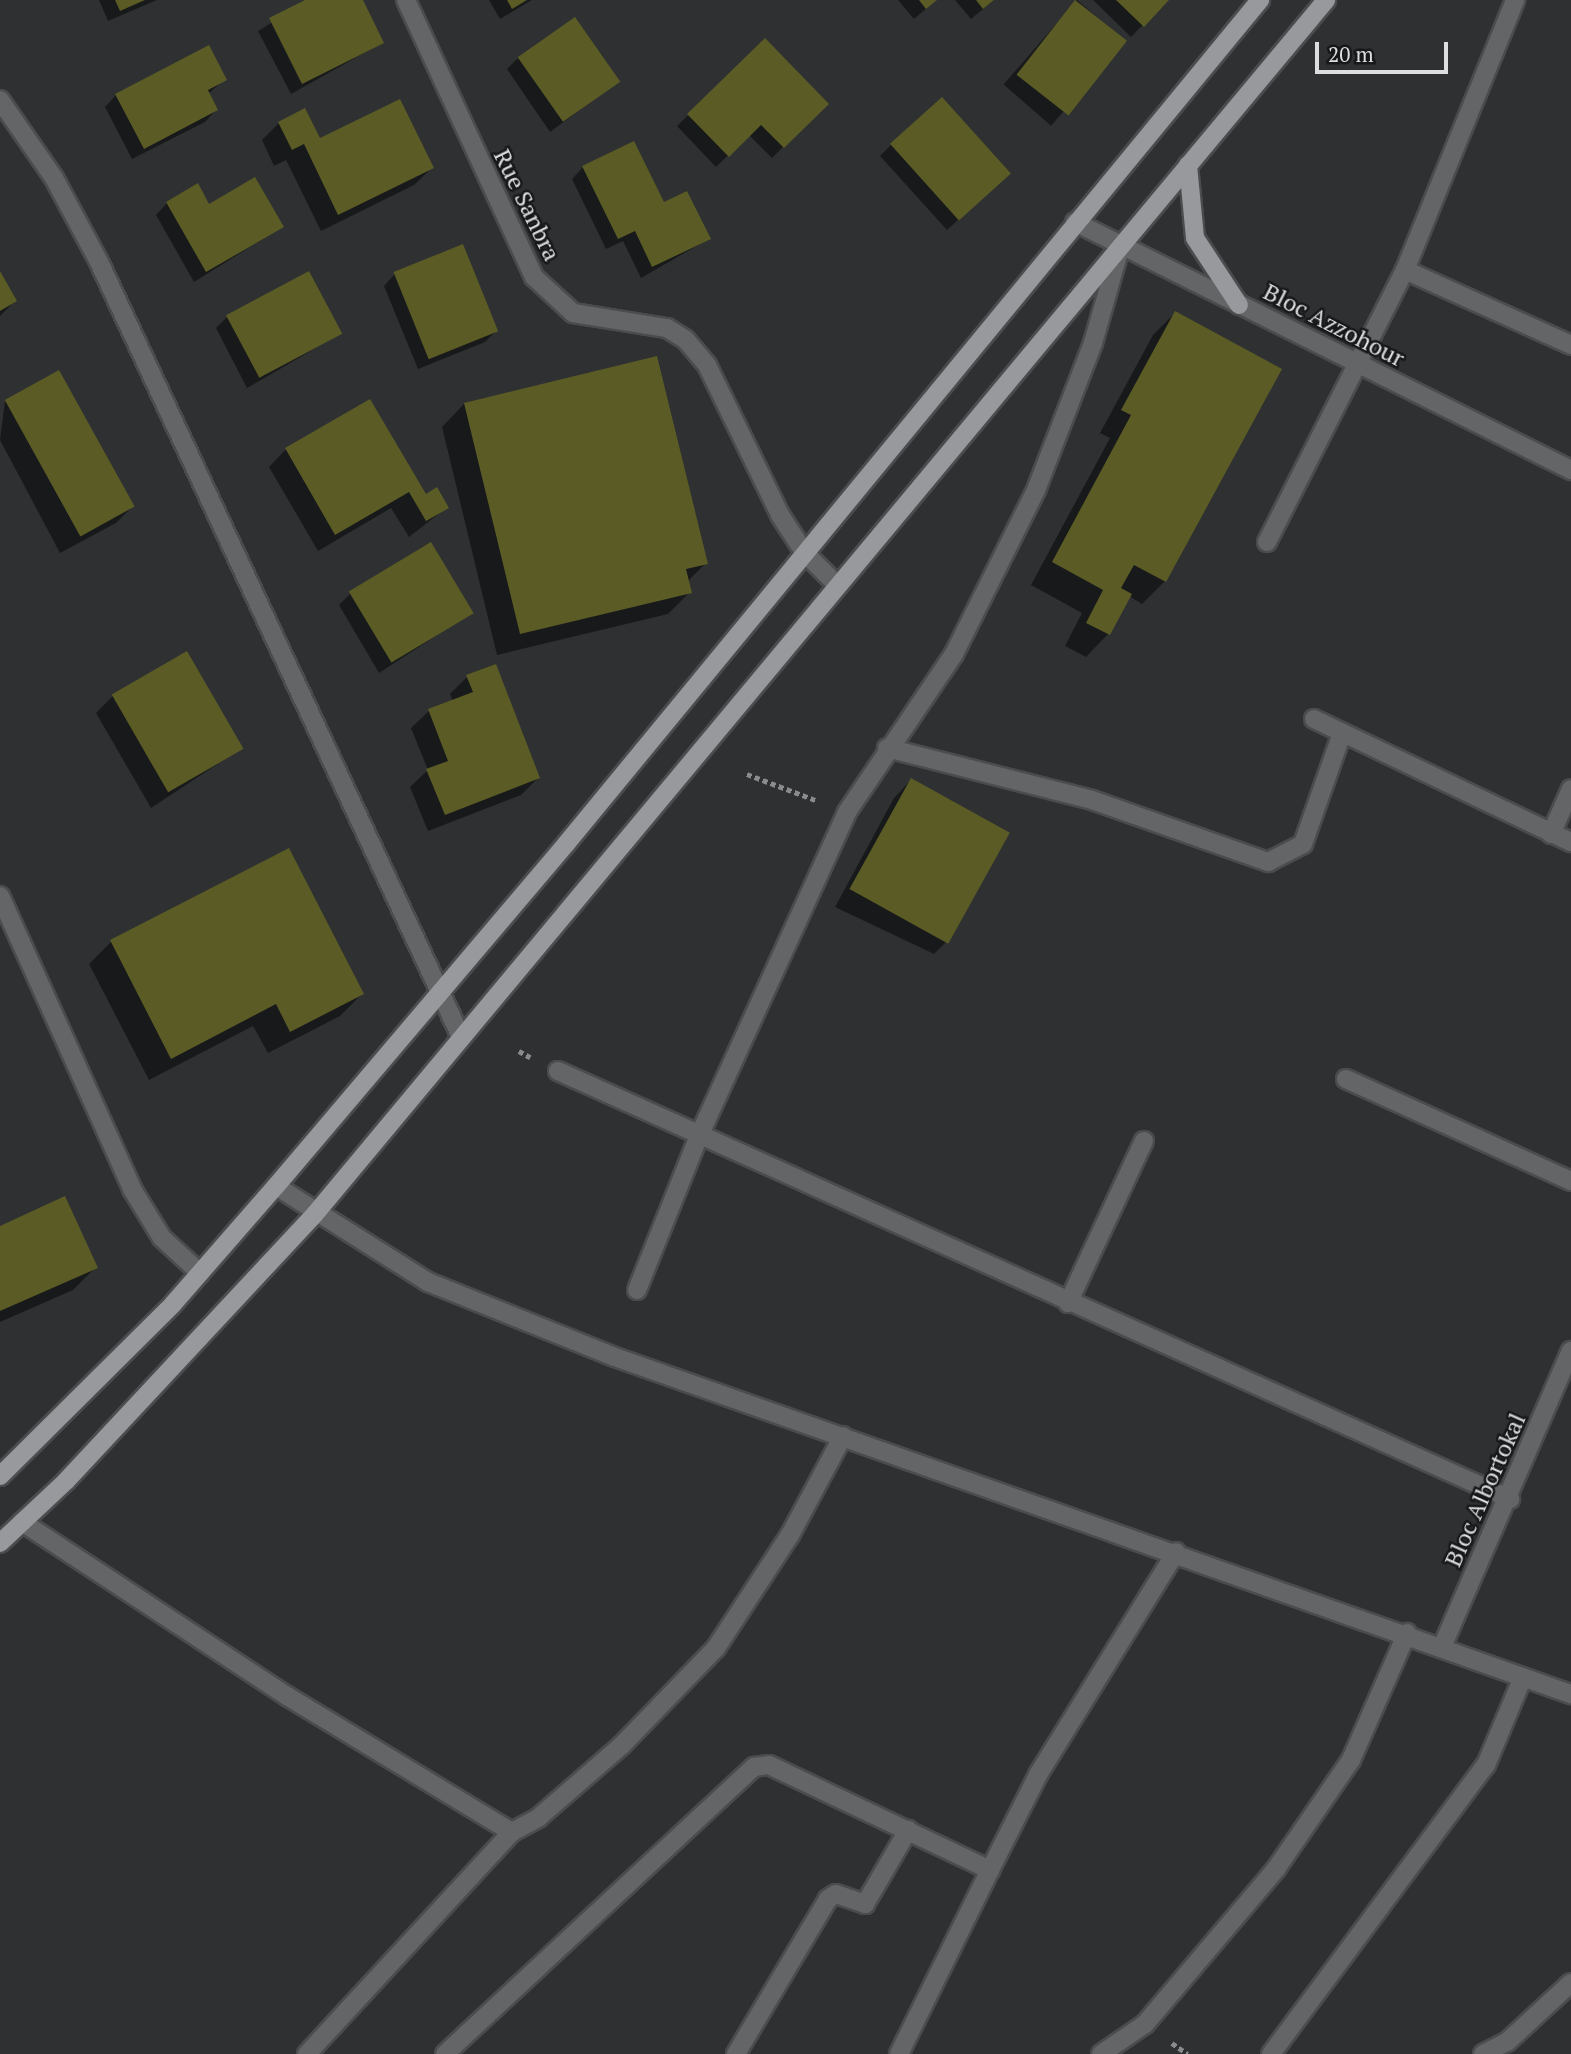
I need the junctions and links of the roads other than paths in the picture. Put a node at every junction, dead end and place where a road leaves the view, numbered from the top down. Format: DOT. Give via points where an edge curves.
graph roads {
  1 [pos="406,0"];
  2 [pos="1260,0"];
  3 [pos="1325,0"];
  4 [pos="1515,0"];
  5 [pos="0,100"];
  6 [pos="1188,165"];
  7 [pos="1076,222"];
  8 [pos="1121,245"];
  9 [pos="1405,270"];
  10 [pos="1239,305"];
  11 [pos="1571,345"];
  12 [pos="1357,365"];
  13 [pos="1571,470"];
  14 [pos="1267,542"];
  15 [pos="804,552"];
  16 [pos="838,586"];
  17 [pos="1314,719"];
  18 [pos="1342,733"];
  19 [pos="887,748"];
  20 [pos="1571,789"];
  21 [pos="1551,834"];
  22 [pos="1571,842"];
  23 [pos="0,896"];
  24 [pos="440,993"];
  25 [pos="461,1037"];
  26 [pos="558,1071"];
  27 [pos="1346,1079"];
  28 [pos="698,1138"];
  29 [pos="1144,1141"];
  30 [pos="1571,1181"];
  31 [pos="276,1186"];
  32 [pos="315,1214"];
  33 [pos="200,1273"];
  34 [pos="637,1290"];
  35 [pos="1068,1303"];
  36 [pos="1571,1354"];
  37 [pos="843,1436"];
  38 [pos="0,1476"];
  39 [pos="1510,1499"];
  40 [pos="22,1522"];
  41 [pos="0,1542"];
  42 [pos="1175,1552"];
  43 [pos="1407,1633"];
  44 [pos="1442,1647"];
  45 [pos="1523,1677"];
  46 [pos="1571,1694"];
  47 [pos="908,1830"];
  48 [pos="512,1832"];
  49 [pos="990,1870"];
  50 [pos="1571,1983"];
  51 [pos="307,2054"];
  52 [pos="445,2054"];
  53 [pos="736,2054"];
  54 [pos="899,2054"];
  55 [pos="1101,2054"];
  56 [pos="1271,2054"];
  57 [pos="1483,2054"];
  1 -- 15 [label="street, Rue Sanbra" via="534,277 573,313 667,328 686,340 707,365"];
  2 -- 7 [label="main road"];
  3 -- 6 [label="main road"];
  4 -- 9 [label="street"];
  5 -- 24 [label="street" via="54,178 99,262"];
  6 -- 8 [label="main road"];
  6 -- 10 [label="main road" via="1195,238"];
  7 -- 8 [label="street, Bloc Azzohour"];
  7 -- 15 [label="main road"];
  8 -- 10 [label="street, Bloc Azzohour"];
  8 -- 16 [label="main road"];
  8 -- 19 [label="street" via="1088,356 1037,490 960,642"];
  9 -- 11 [label="street"];
  9 -- 12 [label="street"];
  10 -- 12 [label="street, Bloc Azzohour"];
  12 -- 13 [label="street, Bloc Azzohour"];
  12 -- 14 [label="street"];
  15 -- 16 [label="street, Rue Sanbra"];
  15 -- 24 [label="main road"];
  16 -- 25 [label="main road"];
  17 -- 18 [label="street"];
  18 -- 19 [label="street" via="1303,844 1268,862 1093,800"];
  18 -- 21 [label="street"];
  19 -- 28 [label="street" via="847,812"];
  20 -- 21 [label="street"];
  21 -- 22 [label="street"];
  23 -- 33 [label="street" via="132,1189 162,1238"];
  24 -- 25 [label="street"];
  24 -- 31 [label="main road"];
  25 -- 32 [label="main road"];
  26 -- 28 [label="street"];
  27 -- 30 [label="street"];
  28 -- 34 [label="street"];
  28 -- 35 [label="street"];
  29 -- 35 [label="street"];
  31 -- 32 [label="street"];
  31 -- 33 [label="main road"];
  32 -- 37 [label="street" via="429,1282 612,1356"];
  32 -- 40 [label="main road"];
  33 -- 38 [label="main road"];
  35 -- 39 [label="street"];
  36 -- 39 [label="street, Bloc Albortokal"];
  37 -- 42 [label="street"];
  37 -- 48 [label="street" via="790,1535 716,1648 622,1745 538,1818"];
  39 -- 44 [label="street, Bloc Albortokal"];
  40 -- 41 [label="main road"];
  40 -- 48 [label="street" via="287,1696"];
  42 -- 43 [label="street"];
  42 -- 49 [label="street" via="1039,1773"];
  43 -- 44 [label="street"];
  43 -- 55 [label="street" via="1351,1760 1276,1869 1145,2024"];
  44 -- 45 [label="street"];
  45 -- 46 [label="street"];
  45 -- 56 [label="street" via="1486,1765"];
  47 -- 49 [label="street"];
  47 -- 52 [label="street" via="769,1765 754,1767"];
  47 -- 53 [label="street" via="865,1904 836,1894 828,1899"];
  48 -- 51 [label="street"];
  49 -- 54 [label="street"];
  50 -- 57 [label="street" via="1507,2042"];
}
